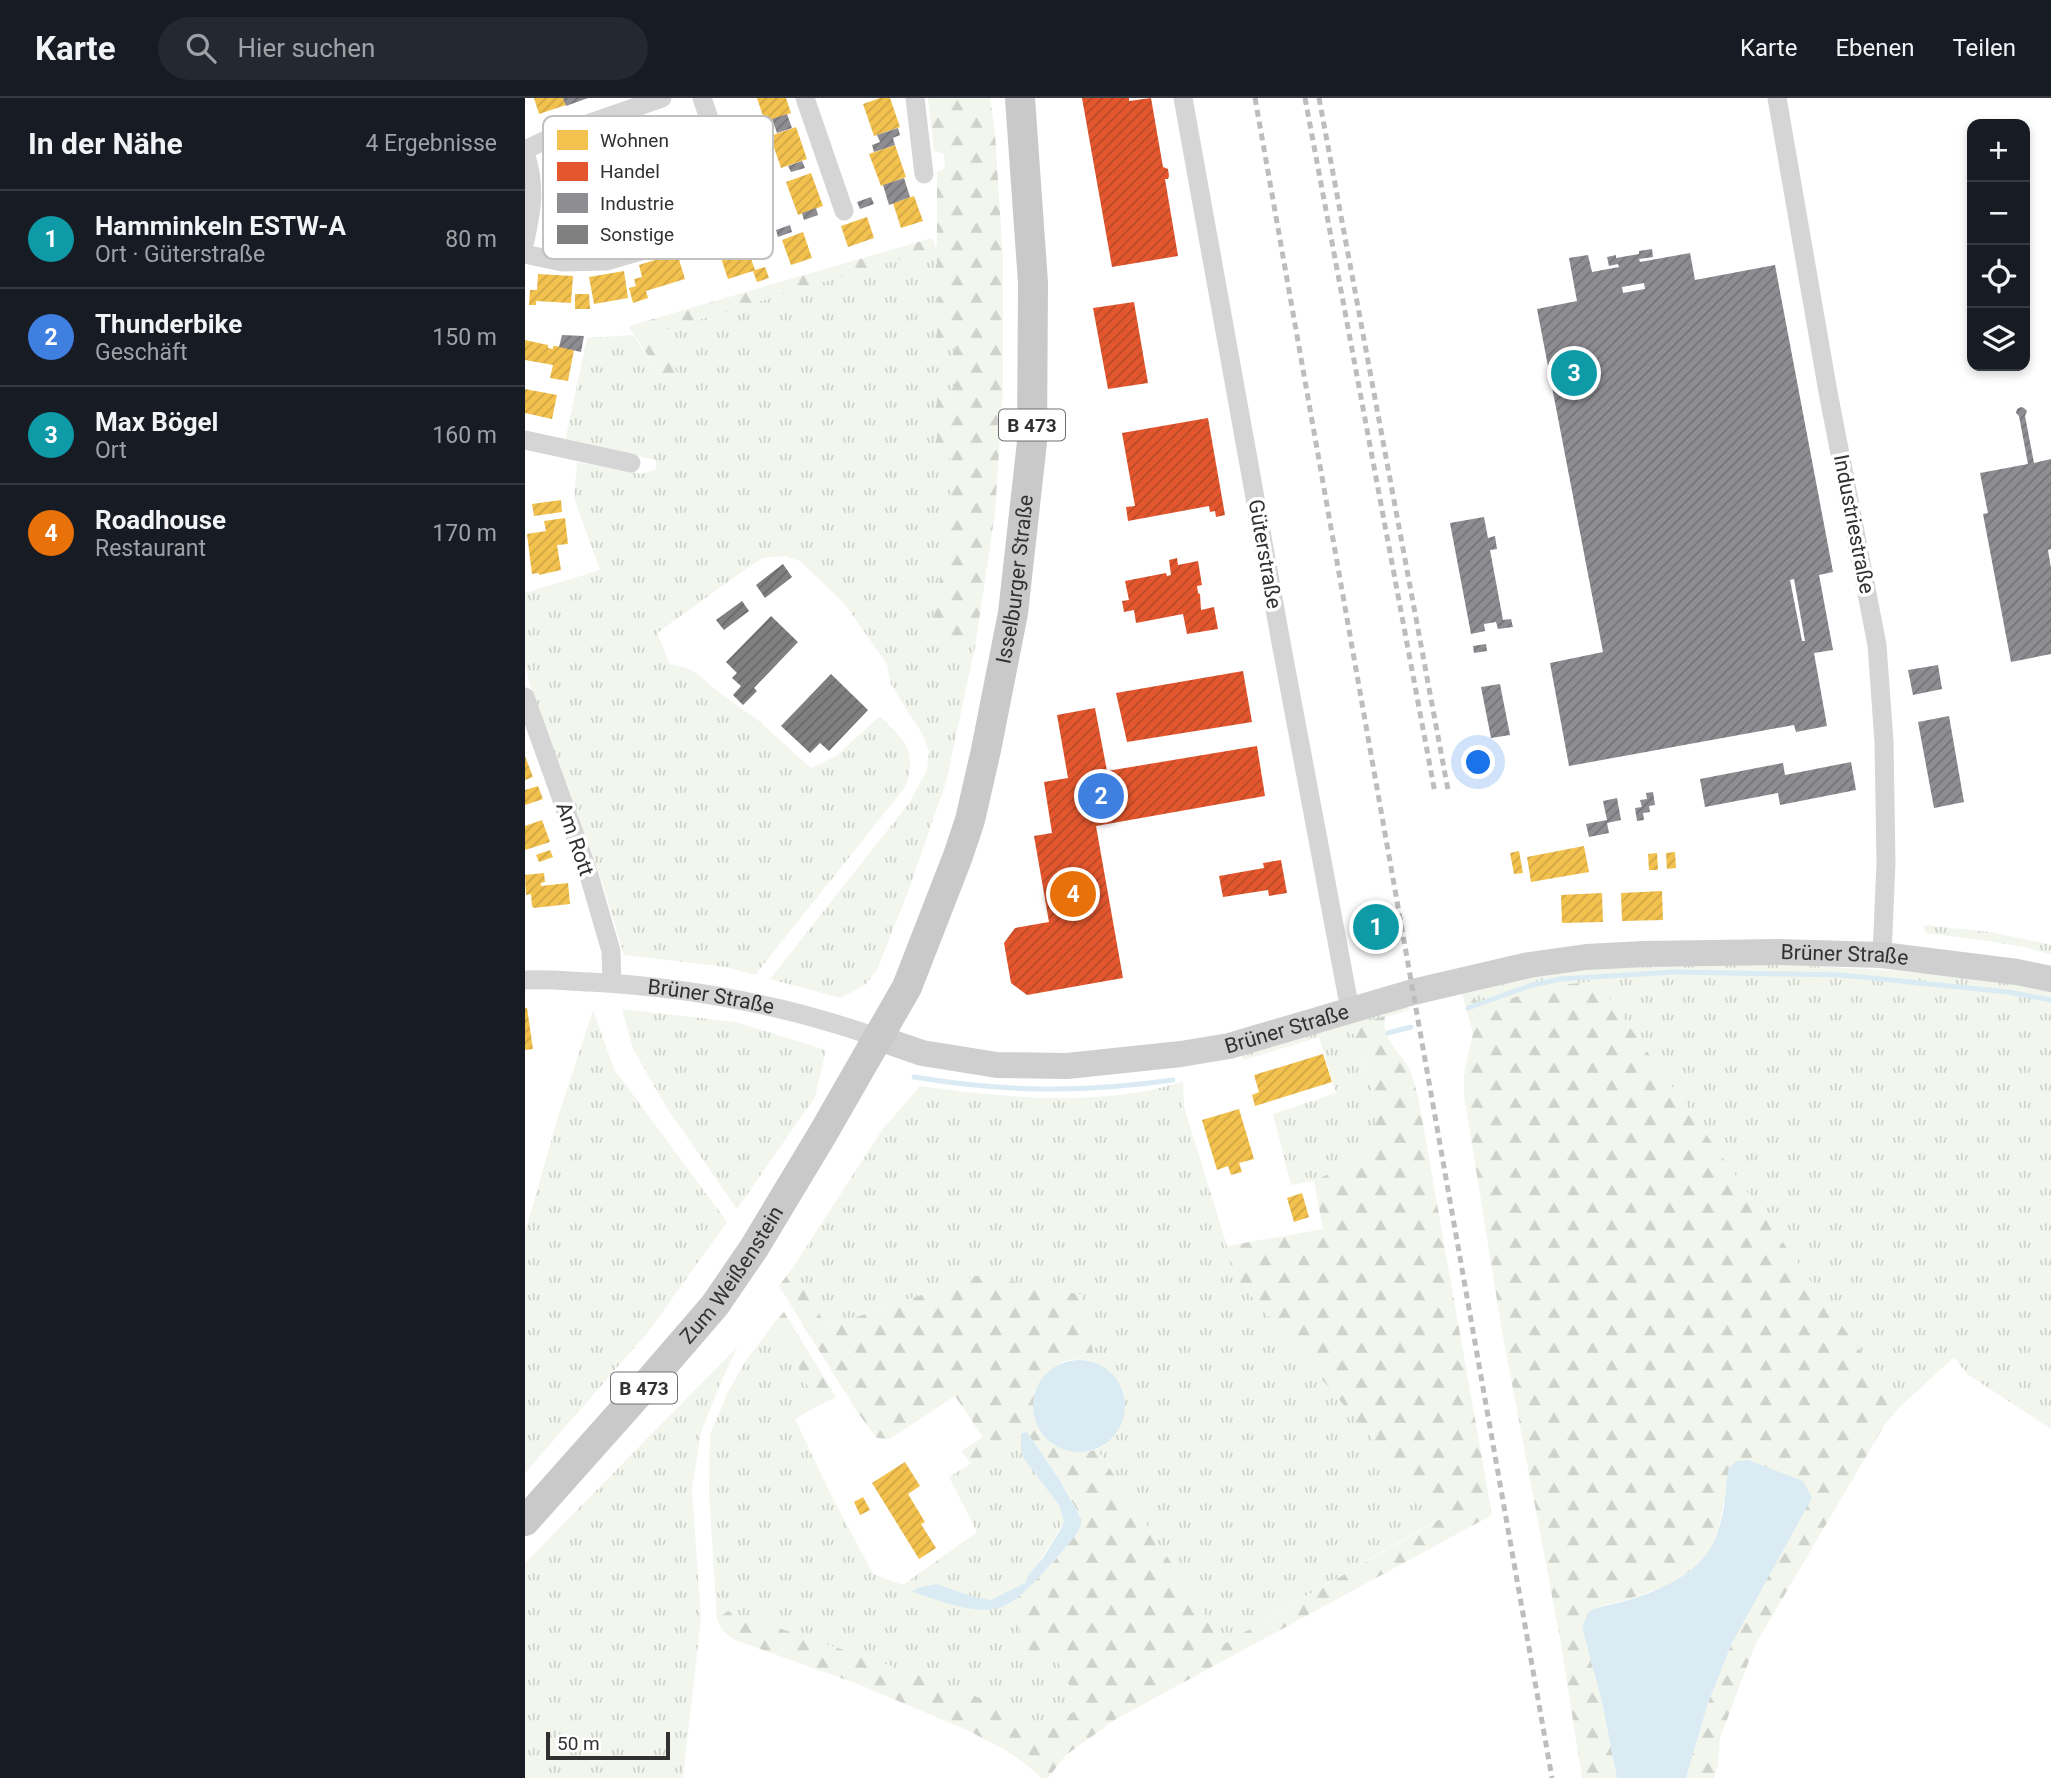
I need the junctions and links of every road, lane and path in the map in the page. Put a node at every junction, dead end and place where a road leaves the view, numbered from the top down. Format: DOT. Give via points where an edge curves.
graph roads {
  1 [pos="662,98"];
  2 [pos="702,98"];
  3 [pos="804,98"];
  4 [pos="915,98"];
  5 [pos="1020,98"];
  6 [pos="1183,98"];
  7 [pos="1777,98"];
  8 [pos="610,116"];
  9 [pos="708,116"];
  10 [pos="543,142"];
  11 [pos="525,151"];
  12 [pos="924,174"];
  13 [pos="844,211"];
  14 [pos="525,241"];
  15 [pos="525,254"];
  16 [pos="543,258"];
  17 [pos="548,259"];
  18 [pos="612,259"];
  19 [pos="525,440"];
  20 [pos="631,463"];
  21 [pos="525,697"];
  22 [pos="1882,955"];
  23 [pos="2051,979"];
  24 [pos="525,980"];
  25 [pos="612,983"];
  26 [pos="1350,1010"];
  27 [pos="879,1038"];
  28 [pos="525,1521"];
  1 -- 8 [label="street"];
  2 -- 9 [label="street"];
  3 -- 13 [label="street"];
  4 -- 12 [label="street"];
  5 -- 27 [label="main road, Isselburger Straße / B 473" via="1033,283 1032,442 1013,613 970,820 907,987"];
  6 -- 26 [label="street, Güterstraße"];
  7 -- 22 [label="street, Industriestraße" via="1877,645 1887,863"];
  10 -- 11 [label="street"];
  11 -- 14 [label="street" via="533,194"];
  15 -- 16 [label="street"];
  17 -- 18 [label="street"];
  19 -- 20 [label="street"];
  21 -- 25 [label="street, Am Rott" via="588,872 611,951"];
  22 -- 23 [label="main road, Brüner Straße"];
  22 -- 26 [label="main road, Brüner Straße" via="1778,951 1585,957 1517,968"];
  24 -- 25 [label="street, Brüner Straße"];
  25 -- 27 [label="street, Brüner Straße" via="722,995 838,1023"];
  26 -- 27 [label="main road, Brüner Straße" via="1229,1046 1067,1066 971,1062 922,1053"];
  27 -- 28 [label="main road, Zum Weißenstein / B 473" via="715,1305"];
}
